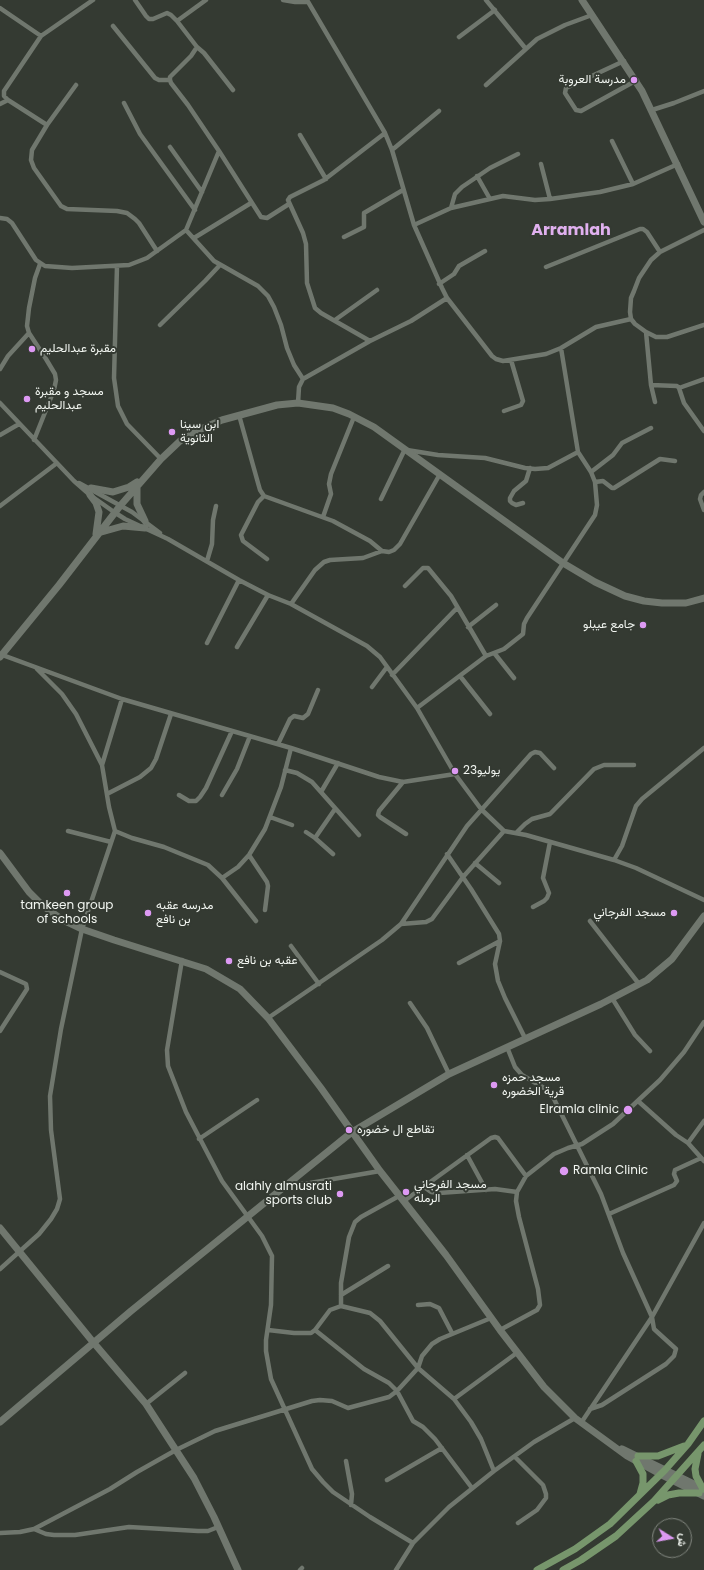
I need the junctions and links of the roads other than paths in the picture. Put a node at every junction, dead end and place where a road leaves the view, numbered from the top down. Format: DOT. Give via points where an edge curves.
graph roads {
  1 [pos="93,0"];
  2 [pos="135,0"];
  3 [pos="206,0"];
  4 [pos="283,0"];
  5 [pos="486,0"];
  6 [pos="582,0"];
  7 [pos="308,1"];
  8 [pos="0,8"];
  9 [pos="495,10"];
  10 [pos="592,14"];
  11 [pos="177,21"];
  12 [pos="113,26"];
  13 [pos="40,36"];
  14 [pos="459,37"];
  15 [pos="197,47"];
  16 [pos="526,49"];
  17 [pos="624,61"];
  18 [pos="170,80"];
  19 [pos="636,80"];
  20 [pos="76,85"];
  21 [pos="486,85"];
  22 [pos="233,90"];
  23 [pos="704,91"];
  24 [pos="8,100"];
  25 [pos="124,103"];
  26 [pos="0,104"];
  27 [pos="652,110"];
  28 [pos="439,111"];
  29 [pos="47,125"];
  30 [pos="385,133"];
  31 [pos="300,135"];
  32 [pos="612,141"];
  33 [pos="170,147"];
  34 [pos="392,150"];
  35 [pos="219,151"];
  36 [pos="518,154"];
  37 [pos="541,164"];
  38 [pos="678,164"];
  39 [pos="477,176"];
  40 [pos="326,179"];
  41 [pos="633,184"];
  42 [pos="403,190"];
  43 [pos="202,192"];
  44 [pos="490,199"];
  45 [pos="550,199"];
  46 [pos="251,202"];
  47 [pos="289,204"];
  48 [pos="451,208"];
  49 [pos="195,210"];
  50 [pos="0,218"];
  51 [pos="704,222"];
  52 [pos="414,225"];
  53 [pos="186,230"];
  54 [pos="704,230"];
  55 [pos="344,237"];
  56 [pos="194,238"];
  57 [pos="157,251"];
  58 [pos="485,251"];
  59 [pos="660,252"];
  60 [pos="40,264"];
  61 [pos="220,265"];
  62 [pos="117,266"];
  63 [pos="546,267"];
  64 [pos="440,284"];
  65 [pos="376,290"];
  66 [pos="447,298"];
  67 [pos="631,319"];
  68 [pos="334,320"];
  69 [pos="160,325"];
  70 [pos="704,325"];
  71 [pos="646,332"];
  72 [pos="29,333"];
  73 [pos="370,341"];
  74 [pos="561,348"];
  75 [pos="511,360"];
  76 [pos="0,369"];
  77 [pos="303,379"];
  78 [pos="704,379"];
  79 [pos="651,385"];
  80 [pos="679,388"];
  81 [pos="655,402"];
  82 [pos="0,403"];
  83 [pos="298,403"];
  84 [pos="504,411"];
  85 [pos="240,415"];
  86 [pos="354,417"];
  87 [pos="19,424"];
  88 [pos="650,428"];
  89 [pos="704,431"];
  90 [pos="0,435"];
  91 [pos="34,440"];
  92 [pos="406,449"];
  93 [pos="578,452"];
  94 [pos="161,459"];
  95 [pos="675,461"];
  96 [pos="56,463"];
  97 [pos="530,468"];
  98 [pos="591,472"];
  99 [pos="440,474"];
  100 [pos="144,478"];
  101 [pos="595,482"];
  102 [pos="137,486"];
  103 [pos="90,492"];
  104 [pos="704,492"];
  105 [pos="264,496"];
  106 [pos="381,499"];
  107 [pos="523,503"];
  108 [pos="0,506"];
  109 [pos="120,506"];
  110 [pos="216,506"];
  111 [pos="704,510"];
  112 [pos="114,512"];
  113 [pos="323,517"];
  114 [pos="145,525"];
  115 [pos="97,535"];
  116 [pos="382,551"];
  117 [pos="267,559"];
  118 [pos="207,561"];
  119 [pos="563,563"];
  120 [pos="239,580"];
  121 [pos="405,586"];
  122 [pos="268,595"];
  123 [pos="704,598"];
  124 [pos="291,604"];
  125 [pos="496,605"];
  126 [pos="457,608"];
  127 [pos="468,626"];
  128 [pos="207,643"];
  129 [pos="237,647"];
  130 [pos="495,654"];
  131 [pos="1,655"];
  132 [pos="486,656"];
  133 [pos="387,667"];
  134 [pos="37,668"];
  135 [pos="392,675"];
  136 [pos="460,676"];
  137 [pos="514,678"];
  138 [pos="372,687"];
  139 [pos="318,690"];
  140 [pos="122,699"];
  141 [pos="417,708"];
  142 [pos="171,714"];
  143 [pos="490,714"];
  144 [pos="232,731"];
  145 [pos="250,736"];
  146 [pos="278,744"];
  147 [pos="291,748"];
  148 [pos="704,748"];
  149 [pos="338,763"];
  150 [pos="102,765"];
  151 [pos="634,765"];
  152 [pos="554,768"];
  153 [pos="285,770"];
  154 [pos="455,774"];
  155 [pos="403,782"];
  156 [pos="321,792"];
  157 [pos="107,794"];
  158 [pos="179,795"];
  159 [pos="222,795"];
  160 [pos="335,809"];
  161 [pos="481,809"];
  162 [pos="270,817"];
  163 [pos="292,825"];
  164 [pos="68,831"];
  165 [pos="115,831"];
  166 [pos="306,832"];
  167 [pos="504,832"];
  168 [pos="516,833"];
  169 [pos="406,834"];
  170 [pos="359,835"];
  171 [pos="315,838"];
  172 [pos="111,842"];
  173 [pos="550,842"];
  174 [pos="0,853"];
  175 [pos="332,854"];
  176 [pos="447,854"];
  177 [pos="249,855"];
  178 [pos="614,860"];
  179 [pos="475,863"];
  180 [pos="463,877"];
  181 [pos="222,878"];
  182 [pos="499,882"];
  183 [pos="704,900"];
  184 [pos="533,907"];
  185 [pos="265,910"];
  186 [pos="704,916"];
  187 [pos="256,921"];
  188 [pos="590,921"];
  189 [pos="401,924"];
  190 [pos="82,929"];
  191 [pos="500,942"];
  192 [pos="292,946"];
  193 [pos="182,960"];
  194 [pos="459,963"];
  195 [pos="0,972"];
  196 [pos="319,984"];
  197 [pos="639,984"];
  198 [pos="612,998"];
  199 [pos="410,1003"];
  200 [pos="268,1018"];
  201 [pos="704,1022"];
  202 [pos="0,1031"];
  203 [pos="525,1038"];
  204 [pos="507,1047"];
  205 [pos="650,1051"];
  206 [pos="449,1074"];
  207 [pos="257,1100"];
  208 [pos="638,1101"];
  209 [pos="704,1121"];
  210 [pos="352,1132"];
  211 [pos="199,1139"];
  212 [pos="688,1143"];
  213 [pos="577,1145"];
  214 [pos="467,1155"];
  215 [pos="703,1159"];
  216 [pos="380,1171"];
  217 [pos="526,1176"];
  218 [pos="286,1185"];
  219 [pos="424,1187"];
  220 [pos="486,1190"];
  221 [pos="517,1192"];
  222 [pos="402,1199"];
  223 [pos="609,1214"];
  224 [pos="246,1216"];
  225 [pos="704,1223"];
  226 [pos="0,1228"];
  227 [pos="20,1252"];
  228 [pos="388,1266"];
  229 [pos="0,1269"];
  230 [pos="341,1295"];
  231 [pos="418,1305"];
  232 [pos="341,1306"];
  233 [pos="652,1317"];
  234 [pos="491,1318"];
  235 [pos="268,1330"];
  236 [pos="315,1330"];
  237 [pos="500,1330"];
  238 [pos="452,1333"];
  239 [pos="93,1342"];
  240 [pos="518,1352"];
  241 [pos="418,1368"];
  242 [pos="185,1373"];
  243 [pos="398,1391"];
  244 [pos="454,1399"];
  245 [pos="146,1404"];
  246 [pos="284,1409"];
  247 [pos="590,1410"];
  248 [pos="578,1421"];
  249 [pos="704,1421"];
  250 [pos="0,1422"];
  251 [pos="688,1444"];
  252 [pos="704,1445"];
  253 [pos="442,1448"];
  254 [pos="176,1450"];
  255 [pos="699,1451"];
  256 [pos="515,1456"];
  257 [pos="637,1458"];
  258 [pos="346,1461"];
  259 [pos="494,1471"];
  260 [pos="662,1472"];
  261 [pos="676,1478"];
  262 [pos="387,1480"];
  263 [pos="472,1488"];
  264 [pos="702,1492"];
  265 [pos="639,1495"];
  266 [pos="654,1501"];
  267 [pos="351,1504"];
  268 [pos="518,1523"];
  269 [pos="218,1527"];
  270 [pos="34,1529"];
  271 [pos="0,1533"];
  272 [pos="412,1543"];
  273 [pos="238,1570"];
  274 [pos="396,1570"];
  275 [pos="537,1570"];
  276 [pos="563,1570"];
  1 -- 13 [label="street"];
  2 -- 11 [label="street" via="149,18 154,19 167,13"];
  3 -- 11 [label="street"];
  4 -- 7 [label="street"];
  5 -- 9 [label="street"];
  6 -- 10 [label="street"];
  7 -- 30 [label="street"];
  8 -- 13 [label="street"];
  9 -- 14 [label="street"];
  9 -- 16 [label="street"];
  10 -- 16 [label="street" via="545,34"];
  10 -- 17 [label="street"];
  11 -- 15 [label="street"];
  12 -- 18 [label="street" via="155,78"];
  13 -- 24 [label="street" via="4,91 4,96"];
  15 -- 18 [label="street"];
  15 -- 22 [label="street"];
  16 -- 21 [label="street"];
  17 -- 19 [label="street"];
  17 -- 19 [label="street" via="566,88 565,93 576,110 581,111"];
  18 -- 35 [label="street"];
  19 -- 27 [label="street"];
  20 -- 29 [label="street"];
  23 -- 27 [label="street"];
  24 -- 26 [label="street"];
  24 -- 29 [label="street"];
  25 -- 49 [label="street" via="140,134"];
  27 -- 38 [label="street"];
  28 -- 34 [label="street"];
  29 -- 57 [label="street" via="32,150 31,160 58,203 67,209 127,213 135,219"];
  30 -- 34 [label="street"];
  30 -- 40 [label="street"];
  31 -- 40 [label="street"];
  32 -- 41 [label="street"];
  33 -- 43 [label="street"];
  34 -- 42 [label="street"];
  35 -- 43 [label="street"];
  35 -- 46 [label="street"];
  36 -- 39 [label="street"];
  37 -- 45 [label="street"];
  38 -- 41 [label="street"];
  38 -- 51 [label="street"];
  39 -- 44 [label="street"];
  39 -- 48 [label="street" via="457,191"];
  40 -- 47 [label="street" via="289,198"];
  41 -- 45 [label="street" via="580,196"];
  42 -- 52 [label="street"];
  42 -- 55 [label="street" via="364,213 364,227"];
  43 -- 49 [label="street"];
  44 -- 45 [label="street" via="503,196"];
  44 -- 48 [label="street"];
  46 -- 47 [label="street" via="263,218"];
  46 -- 56 [label="street"];
  47 -- 68 [label="street" via="306,244 307,283 313,302 318,311"];
  48 -- 52 [label="street"];
  49 -- 53 [label="street"];
  50 -- 60 [label="street" via="12,223"];
  52 -- 64 [label="street"];
  53 -- 56 [label="street"];
  53 -- 57 [label="street"];
  54 -- 59 [label="street"];
  56 -- 61 [label="street"];
  57 -- 62 [label="street" via="138,262"];
  58 -- 64 [label="street" via="461,265 453,276"];
  59 -- 63 [label="street" via="647,232 640,229"];
  59 -- 67 [label="street" via="644,270 634,290 630,305"];
  60 -- 62 [label="street" via="72,268"];
  60 -- 72 [label="street" via="27,318"];
  61 -- 69 [label="street"];
  61 -- 77 [label="street" via="258,286 268,296 294,366"];
  62 -- 94 [label="street" via="114,378 118,406 127,424"];
  64 -- 66 [label="street"];
  65 -- 68 [label="street"];
  66 -- 73 [label="street" via="411,321"];
  66 -- 75 [label="street" via="492,356 503,361"];
  67 -- 71 [label="street"];
  67 -- 74 [label="street" via="596,327"];
  68 -- 73 [label="street"];
  70 -- 71 [label="street" via="667,337 656,337"];
  71 -- 79 [label="street"];
  72 -- 76 [label="street"];
  72 -- 91 [label="street" via="55,374 56,380"];
  73 -- 77 [label="street"];
  74 -- 75 [label="street" via="546,354"];
  74 -- 93 [label="street"];
  75 -- 84 [label="street" via="523,401 521,405"];
  77 -- 83 [label="street" via="299,387"];
  78 -- 80 [label="street"];
  79 -- 80 [label="street" via="674,385"];
  79 -- 81 [label="street"];
  80 -- 89 [label="street" via="684,403"];
  82 -- 87 [label="street"];
  83 -- 85 [label="street" via="277,405"];
  83 -- 86 [label="street" via="333,408"];
  85 -- 94 [label="street" via="201,429 180,442"];
  85 -- 105 [label="street" via="260,490"];
  86 -- 92 [label="street"];
  86 -- 113 [label="street" via="331,474 331,494"];
  87 -- 90 [label="street"];
  87 -- 91 [label="street"];
  88 -- 98 [label="street" via="622,443 613,455"];
  91 -- 96 [label="street"];
  92 -- 97 [label="street" via="438,455 485,458"];
  92 -- 99 [label="street"];
  92 -- 106 [label="street"];
  93 -- 97 [label="street" via="548,468"];
  93 -- 98 [label="street"];
  94 -- 100 [label="street"];
  95 -- 101 [label="street" via="660,459 614,488 603,481"];
  96 -- 103 [label="street" via="74,481"];
  96 -- 108 [label="street"];
  97 -- 107 [label="street" via="526,481 510,498 516,505"];
  98 -- 101 [label="street"];
  99 -- 116 [label="street" via="400,544 389,552"];
  99 -- 119 [label="street"];
  100 -- 102 [label="street"];
  100 -- 103 [label="street" via="129,487 113,492"];
  101 -- 119 [label="street" via="595,516"];
  102 -- 109 [label="street"];
  102 -- 114 [label="street" via="137,504"];
  103 -- 109 [label="street"];
  103 -- 112 [label="street"];
  103 -- 115 [label="street" via="99,512"];
  104 -- 111 [label="street" via="700,499"];
  105 -- 113 [label="street"];
  105 -- 117 [label="street" via="244,527 241,538"];
  109 -- 112 [label="street"];
  109 -- 114 [label="street"];
  110 -- 118 [label="street" via="212,544"];
  112 -- 114 [label="street"];
  112 -- 115 [label="street"];
  113 -- 116 [label="street" via="370,541"];
  114 -- 115 [label="street" via="123,526"];
  114 -- 118 [label="street"];
  115 -- 131 [label="street"];
  116 -- 124 [label="street" via="363,558 324,562 315,570"];
  118 -- 120 [label="street"];
  119 -- 123 [label="street" via="625,596 662,603 686,603"];
  119 -- 130 [label="street" via="524,624 523,634"];
  120 -- 122 [label="street"];
  120 -- 128 [label="street"];
  121 -- 126 [label="street" via="423,568 428,568 451,596"];
  122 -- 124 [label="street"];
  122 -- 129 [label="street"];
  124 -- 133 [label="street" via="367,646"];
  125 -- 127 [label="street"];
  126 -- 127 [label="street"];
  126 -- 135 [label="street"];
  127 -- 132 [label="street"];
  130 -- 132 [label="street"];
  130 -- 137 [label="street"];
  131 -- 134 [label="street"];
  132 -- 136 [label="street"];
  133 -- 135 [label="street"];
  133 -- 138 [label="street"];
  134 -- 140 [label="street"];
  134 -- 150 [label="street" via="66,699"];
  135 -- 141 [label="street"];
  136 -- 141 [label="street"];
  136 -- 143 [label="street"];
  139 -- 146 [label="street" via="308,714 303,718 294,716 290,719"];
  140 -- 142 [label="street"];
  140 -- 150 [label="street"];
  141 -- 154 [label="street"];
  142 -- 144 [label="street"];
  142 -- 157 [label="street" via="151,768 140,777"];
  144 -- 145 [label="street"];
  144 -- 158 [label="street" via="206,788 196,802"];
  145 -- 146 [label="street"];
  145 -- 159 [label="street" via="237,769"];
  146 -- 147 [label="street"];
  147 -- 149 [label="street"];
  147 -- 153 [label="street"];
  148 -- 178 [label="street" via="636,806 622,846"];
  149 -- 155 [label="street"];
  149 -- 156 [label="street"];
  150 -- 157 [label="street"];
  151 -- 168 [label="street" via="604,765 594,769 550,814 532,819"];
  152 -- 161 [label="street" via="540,753 531,754"];
  153 -- 156 [label="street" via="297,773 312,782"];
  153 -- 162 [label="street"];
  154 -- 155 [label="street"];
  154 -- 161 [label="street"];
  155 -- 169 [label="street" via="378,815"];
  156 -- 160 [label="street"];
  157 -- 165 [label="street"];
  160 -- 170 [label="street"];
  160 -- 171 [label="street"];
  161 -- 167 [label="street"];
  161 -- 176 [label="street"];
  162 -- 163 [label="street"];
  162 -- 177 [label="street"];
  164 -- 172 [label="street"];
  165 -- 172 [label="street"];
  165 -- 181 [label="street" via="196,859 208,865"];
  166 -- 171 [label="street"];
  167 -- 168 [label="street"];
  167 -- 179 [label="street"];
  168 -- 173 [label="street"];
  171 -- 175 [label="street"];
  172 -- 190 [label="street"];
  173 -- 178 [label="street"];
  173 -- 184 [label="street" via="543,878 549,893 544,901"];
  174 -- 190 [label="street" via="29,892 43,906"];
  176 -- 180 [label="street"];
  176 -- 189 [label="street"];
  177 -- 181 [label="street" via="238,867"];
  177 -- 185 [label="street" via="267,882"];
  178 -- 183 [label="street"];
  179 -- 180 [label="street"];
  179 -- 182 [label="street"];
  180 -- 189 [label="street" via="432,919 426,922"];
  180 -- 191 [label="street" via="494,924"];
  181 -- 187 [label="street"];
  186 -- 197 [label="street" via="672,960"];
  188 -- 197 [label="street"];
  189 -- 196 [label="street"];
  190 -- 193 [label="street"];
  190 -- 227 [label="street" via="50,1096 51,1130 60,1199 51,1220"];
  191 -- 194 [label="street"];
  191 -- 203 [label="street" via="494,964 498,981"];
  192 -- 196 [label="street"];
  193 -- 200 [label="street" via="206,969 240,989"];
  193 -- 211 [label="street" via="167,1050 168,1066"];
  195 -- 202 [label="street" via="26,984 27,989"];
  196 -- 200 [label="street"];
  197 -- 198 [label="street"];
  198 -- 203 [label="street"];
  198 -- 205 [label="street" via="635,1035"];
  199 -- 206 [label="street" via="427,1028"];
  200 -- 210 [label="street"];
  201 -- 208 [label="street" via="684,1052"];
  203 -- 204 [label="street"];
  204 -- 206 [label="street"];
  204 -- 213 [label="street" via="515,1067 522,1075 544,1088 554,1099"];
  206 -- 210 [label="street"];
  207 -- 211 [label="street"];
  208 -- 212 [label="street"];
  208 -- 213 [label="street" via="612,1124 591,1139"];
  209 -- 212 [label="street"];
  210 -- 216 [label="street"];
  210 -- 218 [label="street"];
  211 -- 224 [label="street" via="222,1181"];
  212 -- 215 [label="street"];
  213 -- 217 [label="street" via="554,1154"];
  213 -- 223 [label="street"];
  214 -- 217 [label="street" via="490,1138 496,1137"];
  214 -- 219 [label="street"];
  214 -- 220 [label="street"];
  215 -- 223 [label="street" via="676,1170 674,1185"];
  216 -- 218 [label="street"];
  216 -- 222 [label="street"];
  217 -- 221 [label="street"];
  218 -- 224 [label="street"];
  219 -- 220 [label="street" via="431,1192 439,1193"];
  219 -- 222 [label="street"];
  220 -- 221 [label="street"];
  221 -- 237 [label="street" via="519,1217 540,1305 537,1310"];
  222 -- 230 [label="street" via="355,1222 349,1237"];
  222 -- 234 [label="street"];
  223 -- 233 [label="street" via="623,1253"];
  224 -- 235 [label="street" via="262,1236 272,1256 273,1282"];
  224 -- 239 [label="street"];
  225 -- 233 [label="street"];
  226 -- 227 [label="street"];
  227 -- 229 [label="street"];
  227 -- 239 [label="street"];
  228 -- 230 [label="street"];
  230 -- 232 [label="street"];
  231 -- 238 [label="street" via="430,1304 439,1308"];
  232 -- 236 [label="street" via="330,1310"];
  232 -- 241 [label="street" via="375,1316"];
  233 -- 247 [label="street"];
  233 -- 247 [label="street" via="654,1330 676,1349 674,1356 649,1375"];
  234 -- 237 [label="street"];
  234 -- 238 [label="street"];
  235 -- 236 [label="street" via="305,1334"];
  235 -- 246 [label="street" via="266,1340 271,1380"];
  236 -- 243 [label="street" via="364,1369"];
  237 -- 240 [label="street"];
  238 -- 241 [label="street" via="432,1344 422,1356"];
  239 -- 245 [label="street"];
  239 -- 250 [label="street"];
  240 -- 244 [label="street"];
  240 -- 248 [label="street" via="544,1387"];
  241 -- 243 [label="street"];
  241 -- 244 [label="street"];
  242 -- 245 [label="street"];
  243 -- 246 [label="street" via="348,1408 332,1401 320,1400"];
  243 -- 253 [label="street" via="413,1421 423,1427"];
  244 -- 259 [label="street" via="481,1439"];
  245 -- 254 [label="street"];
  246 -- 254 [label="street" via="215,1431"];
  246 -- 267 [label="street" via="312,1469 333,1492"];
  247 -- 248 [label="street"];
  248 -- 256 [label="street" via="546,1434"];
  248 -- 257 [label="street"];
  249 -- 251 [label="main road"];
  251 -- 257 [label="main road" via="658,1456"];
  251 -- 260 [label="main road"];
  252 -- 255 [label="main road"];
  253 -- 262 [label="street"];
  253 -- 263 [label="street"];
  254 -- 269 [label="street" via="194,1478"];
  254 -- 270 [label="street"];
  255 -- 261 [label="main road"];
  255 -- 264 [label="main road" via="695,1469"];
  256 -- 259 [label="street"];
  256 -- 268 [label="street" via="542,1485 546,1494 546,1498 536,1510"];
  257 -- 260 [label="street"];
  257 -- 265 [label="main road" via="643,1474"];
  258 -- 267 [label="street" via="352,1494"];
  259 -- 263 [label="street"];
  260 -- 261 [label="street"];
  260 -- 265 [label="main road"];
  261 -- 264 [label="street"];
  261 -- 266 [label="main road"];
  263 -- 272 [label="street"];
  264 -- 266 [label="main road" via="668,1495"];
  265 -- 275 [label="main road" via="604,1528"];
  266 -- 276 [label="main road" via="616,1536"];
  267 -- 272 [label="street"];
  269 -- 270 [label="street" via="208,1531 129,1527 75,1535 46,1534"];
  269 -- 273 [label="street"];
  270 -- 271 [label="street"];
  272 -- 274 [label="street"];
}
